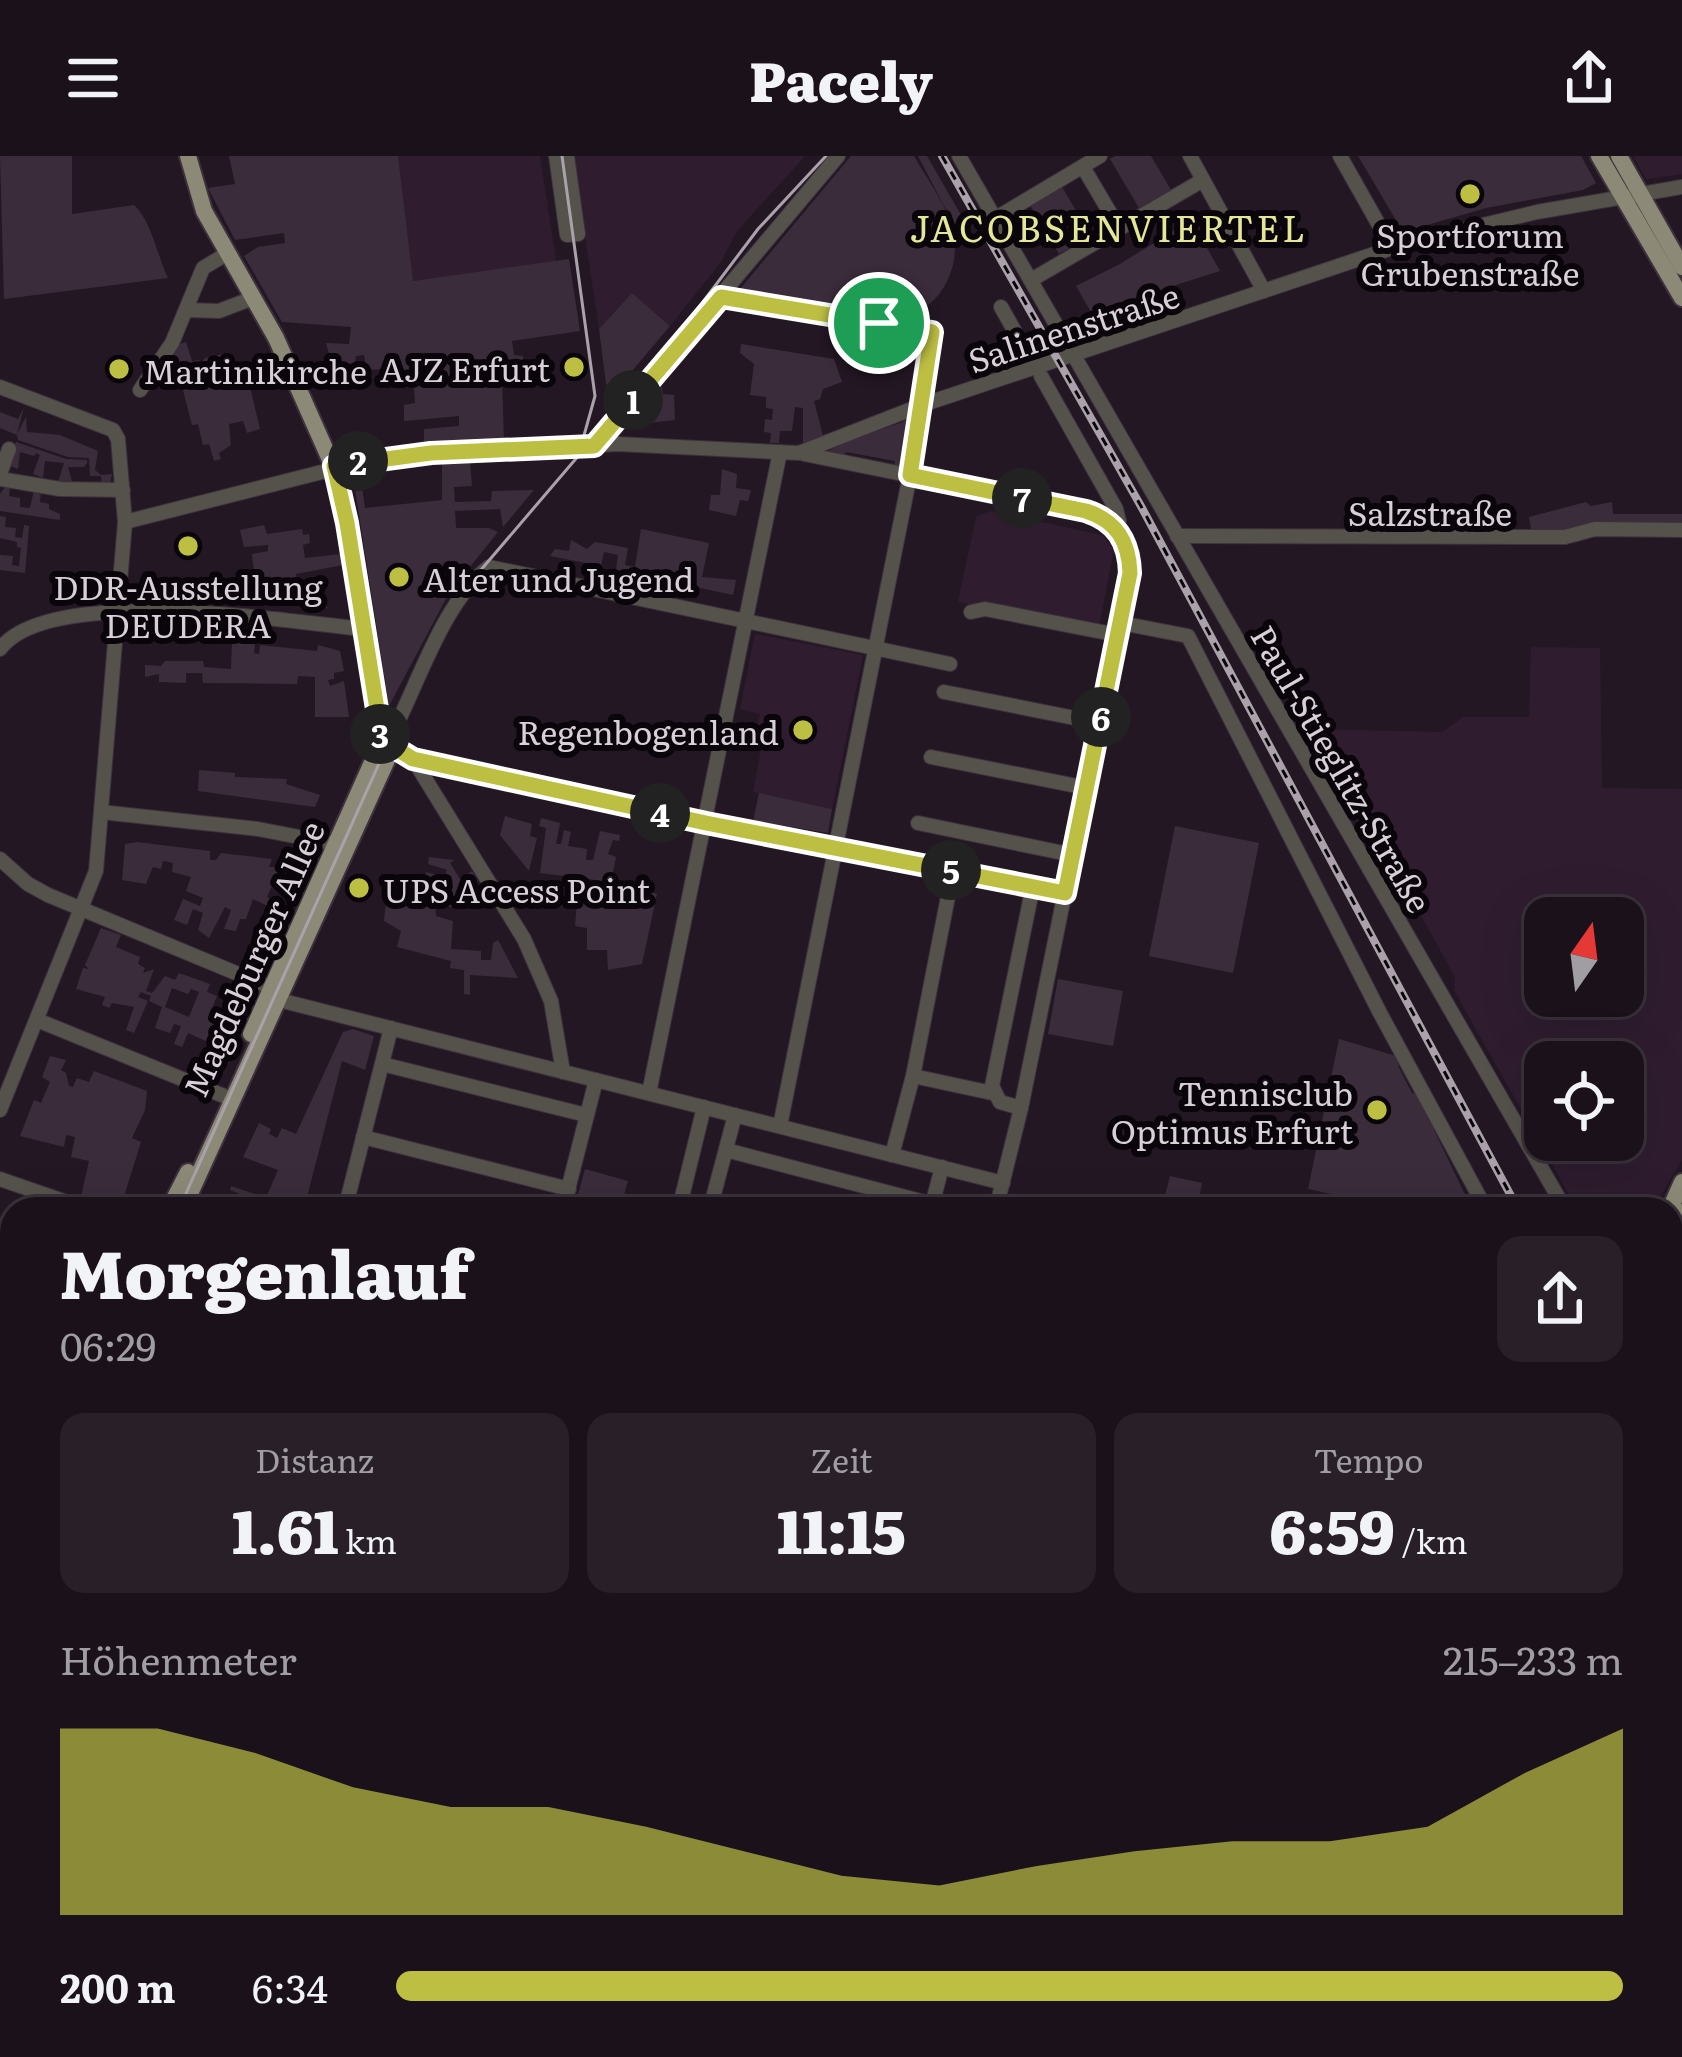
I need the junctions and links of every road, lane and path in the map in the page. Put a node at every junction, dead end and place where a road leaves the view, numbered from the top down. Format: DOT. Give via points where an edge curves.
graph roads {
  1 [pos="188,156"];
  2 [pos="556,156"];
  3 [pos="567,156"];
  4 [pos="838,156"];
  5 [pos="959,156"];
  6 [pos="1100,156"];
  7 [pos="1190,156"];
  8 [pos="1340,156"];
  9 [pos="1599,156"];
  10 [pos="1619,156"];
  11 [pos="1083,166"];
  12 [pos="1203,180"];
  13 [pos="1682,187"];
  14 [pos="1632,196"];
  15 [pos="996,218"];
  16 [pos="1119,228"];
  17 [pos="1392,248"];
  18 [pos="227,253"];
  19 [pos="1682,267"];
  20 [pos="1030,280"];
  21 [pos="1264,291"];
  22 [pos="721,297"];
  23 [pos="253,298"];
  24 [pos="1682,298"];
  25 [pos="1001,307"];
  26 [pos="187,310"];
  27 [pos="1074,355"];
  28 [pos="1038,372"];
  29 [pos="0,387"];
  30 [pos="140,390"];
  31 [pos="922,405"];
  32 [pos="594,446"];
  33 [pos="9,448"];
  34 [pos="780,452"];
  35 [pos="799,452"];
  36 [pos="334,466"];
  37 [pos="910,475"];
  38 [pos="0,476"];
  39 [pos="123,490"];
  40 [pos="125,522"];
  41 [pos="1114,526"];
  42 [pos="1682,530"];
  43 [pos="1177,536"];
  44 [pos="116,612"];
  45 [pos="971,612"];
  46 [pos="747,622"];
  47 [pos="363,629"];
  48 [pos="1119,629"];
  49 [pos="874,648"];
  50 [pos="0,649"];
  51 [pos="950,664"];
  52 [pos="944,692"];
  53 [pos="1100,723"];
  54 [pos="390,738"];
  55 [pos="931,757"];
  56 [pos="413,759"];
  57 [pos="1087,788"];
  58 [pos="101,812"];
  59 [pos="706,823"];
  60 [pos="918,823"];
  61 [pos="335,844"];
  62 [pos="833,848"];
  63 [pos="1073,855"];
  64 [pos="0,859"];
  65 [pos="953,871"];
  66 [pos="1033,886"];
  67 [pos="1065,893"];
  68 [pos="81,910"];
  69 [pos="275,994"];
  70 [pos="37,1020"];
  71 [pos="391,1028"];
  72 [pos="382,1064"];
  73 [pos="562,1072"];
  74 [pos="913,1076"];
  75 [pos="594,1088"];
  76 [pos="992,1093"];
  77 [pos="649,1094"];
  78 [pos="224,1096"];
  79 [pos="704,1107"];
  80 [pos="1021,1108"];
  81 [pos="0,1110"];
  82 [pos="586,1115"];
  83 [pos="735,1115"];
  84 [pos="779,1126"];
  85 [pos="363,1137"];
  86 [pos="726,1150"];
  87 [pos="892,1155"];
  88 [pos="942,1167"];
  89 [pos="0,1179"];
  90 [pos="1003,1183"];
  91 [pos="569,1189"];
  92 [pos="52,1197"];
  93 [pos="175,1197"];
  94 [pos="188,1197"];
  95 [pos="348,1197"];
  96 [pos="567,1197"];
  97 [pos="682,1197"];
  98 [pos="713,1197"];
  99 [pos="898,1197"];
  100 [pos="934,1197"];
  101 [pos="999,1197"];
  102 [pos="1480,1197"];
  103 [pos="1557,1197"];
  1 -- 18 [label="main road"];
  2 -- 3 [label="street" via="567,236 578,234"];
  4 -- 22 [label="street"];
  5 -- 15 [label="street, Paul-Stieglitz-Straße"];
  6 -- 11 [label="street"];
  7 -- 12 [label="street"];
  8 -- 17 [label="street"];
  9 -- 14 [label="main road"];
  10 -- 14 [label="main road"];
  11 -- 15 [label="street"];
  11 -- 16 [label="street"];
  12 -- 16 [label="street"];
  12 -- 21 [label="street"];
  13 -- 14 [label="street, Salinenstraße"];
  14 -- 17 [label="street, Salinenstraße"];
  14 -- 19 [label="main road"];
  14 -- 24 [label="main road"];
  15 -- 20 [label="street, Paul-Stieglitz-Straße"];
  16 -- 20 [label="street"];
  17 -- 21 [label="street, Salinenstraße"];
  18 -- 23 [label="main road"];
  18 -- 26 [label="street" via="203,268"];
  20 -- 27 [label="street, Paul-Stieglitz-Straße"];
  21 -- 27 [label="street, Salinenstraße"];
  22 -- 31 [label="street" via="932,332"];
  22 -- 32 [label="street"];
  23 -- 26 [label="street" via="219,311"];
  23 -- 36 [label="main road"];
  25 -- 28 [label="street"];
  26 -- 30 [label="street"];
  27 -- 28 [label="street, Salinenstraße"];
  27 -- 43 [label="street, Paul-Stieglitz-Straße"];
  28 -- 31 [label="street, Salinenstraße"];
  28 -- 41 [label="street" via="1116,509"];
  29 -- 39 [label="street" via="113,430"];
  31 -- 35 [label="street, Salinenstraße"];
  31 -- 37 [label="street"];
  32 -- 34 [label="street, Salinenstraße"];
  32 -- 36 [label="street, Salinenstraße"];
  33 -- 38 [label="street"];
  34 -- 35 [label="street, Salinenstraße"];
  34 -- 46 [label="street"];
  35 -- 37 [label="street"];
  36 -- 40 [label="street, Salinenstraße"];
  36 -- 47 [label="main road"];
  37 -- 41 [label="street" via="1086,511"];
  37 -- 49 [label="street"];
  38 -- 39 [label="street" via="60,489"];
  39 -- 40 [label="street"];
  40 -- 44 [label="street"];
  41 -- 48 [label="street" via="1130,561"];
  42 -- 43 [label="street, Salzstraße" via="1520,538"];
  43 -- 103 [label="street, Paul-Stieglitz-Straße"];
  44 -- 47 [label="street"];
  44 -- 50 [label="street" via="32,625"];
  44 -- 58 [label="street"];
  45 -- 48 [label="street"];
  46 -- 49 [label="street"];
  46 -- 54 [label="street" via="489,566 455,606"];
  46 -- 59 [label="street"];
  47 -- 54 [label="main road"];
  48 -- 53 [label="street"];
  48 -- 102 [label="street" via="1188,636"];
  49 -- 51 [label="street"];
  49 -- 62 [label="street"];
  52 -- 53 [label="street"];
  53 -- 57 [label="street"];
  54 -- 56 [label="street"];
  54 -- 61 [label="main road, Magdeburger Allee"];
  54 -- 69 [label="main road, Magdeburger Allee"];
  55 -- 57 [label="street"];
  56 -- 59 [label="street"];
  56 -- 73 [label="street" via="524,939 551,1001"];
  57 -- 63 [label="street"];
  58 -- 61 [label="street"];
  58 -- 68 [label="street" via="96,871"];
  59 -- 62 [label="street"];
  59 -- 77 [label="street"];
  60 -- 63 [label="street"];
  61 -- 69 [label="main road, Magdeburger Allee"];
  62 -- 65 [label="street"];
  62 -- 84 [label="street"];
  63 -- 67 [label="street"];
  64 -- 68 [label="street" via="28,884"];
  65 -- 66 [label="street"];
  65 -- 74 [label="street"];
  66 -- 67 [label="street"];
  66 -- 76 [label="street"];
  67 -- 80 [label="street"];
  68 -- 69 [label="street"];
  68 -- 70 [label="street"];
  69 -- 71 [label="street"];
  69 -- 78 [label="main road, Magdeburger Allee"];
  69 -- 94 [label="main road, Magdeburger Allee"];
  70 -- 78 [label="street"];
  70 -- 81 [label="street"];
  71 -- 72 [label="street"];
  71 -- 73 [label="street"];
  72 -- 82 [label="street"];
  72 -- 85 [label="street"];
  73 -- 75 [label="street"];
  74 -- 76 [label="street"];
  74 -- 87 [label="street"];
  75 -- 77 [label="street"];
  75 -- 82 [label="street"];
  76 -- 80 [label="street"];
  77 -- 79 [label="street"];
  78 -- 93 [label="main road, Magdeburger Allee"];
  79 -- 83 [label="street"];
  79 -- 97 [label="street"];
  80 -- 90 [label="street"];
  82 -- 91 [label="street"];
  83 -- 84 [label="street"];
  83 -- 86 [label="street"];
  84 -- 87 [label="street"];
  85 -- 91 [label="street"];
  85 -- 95 [label="street"];
  86 -- 98 [label="street"];
  86 -- 99 [label="street"];
  87 -- 88 [label="street"];
  88 -- 90 [label="street"];
  88 -- 100 [label="street"];
  89 -- 92 [label="street"];
  90 -- 101 [label="street"];
  91 -- 96 [label="street"];
}
